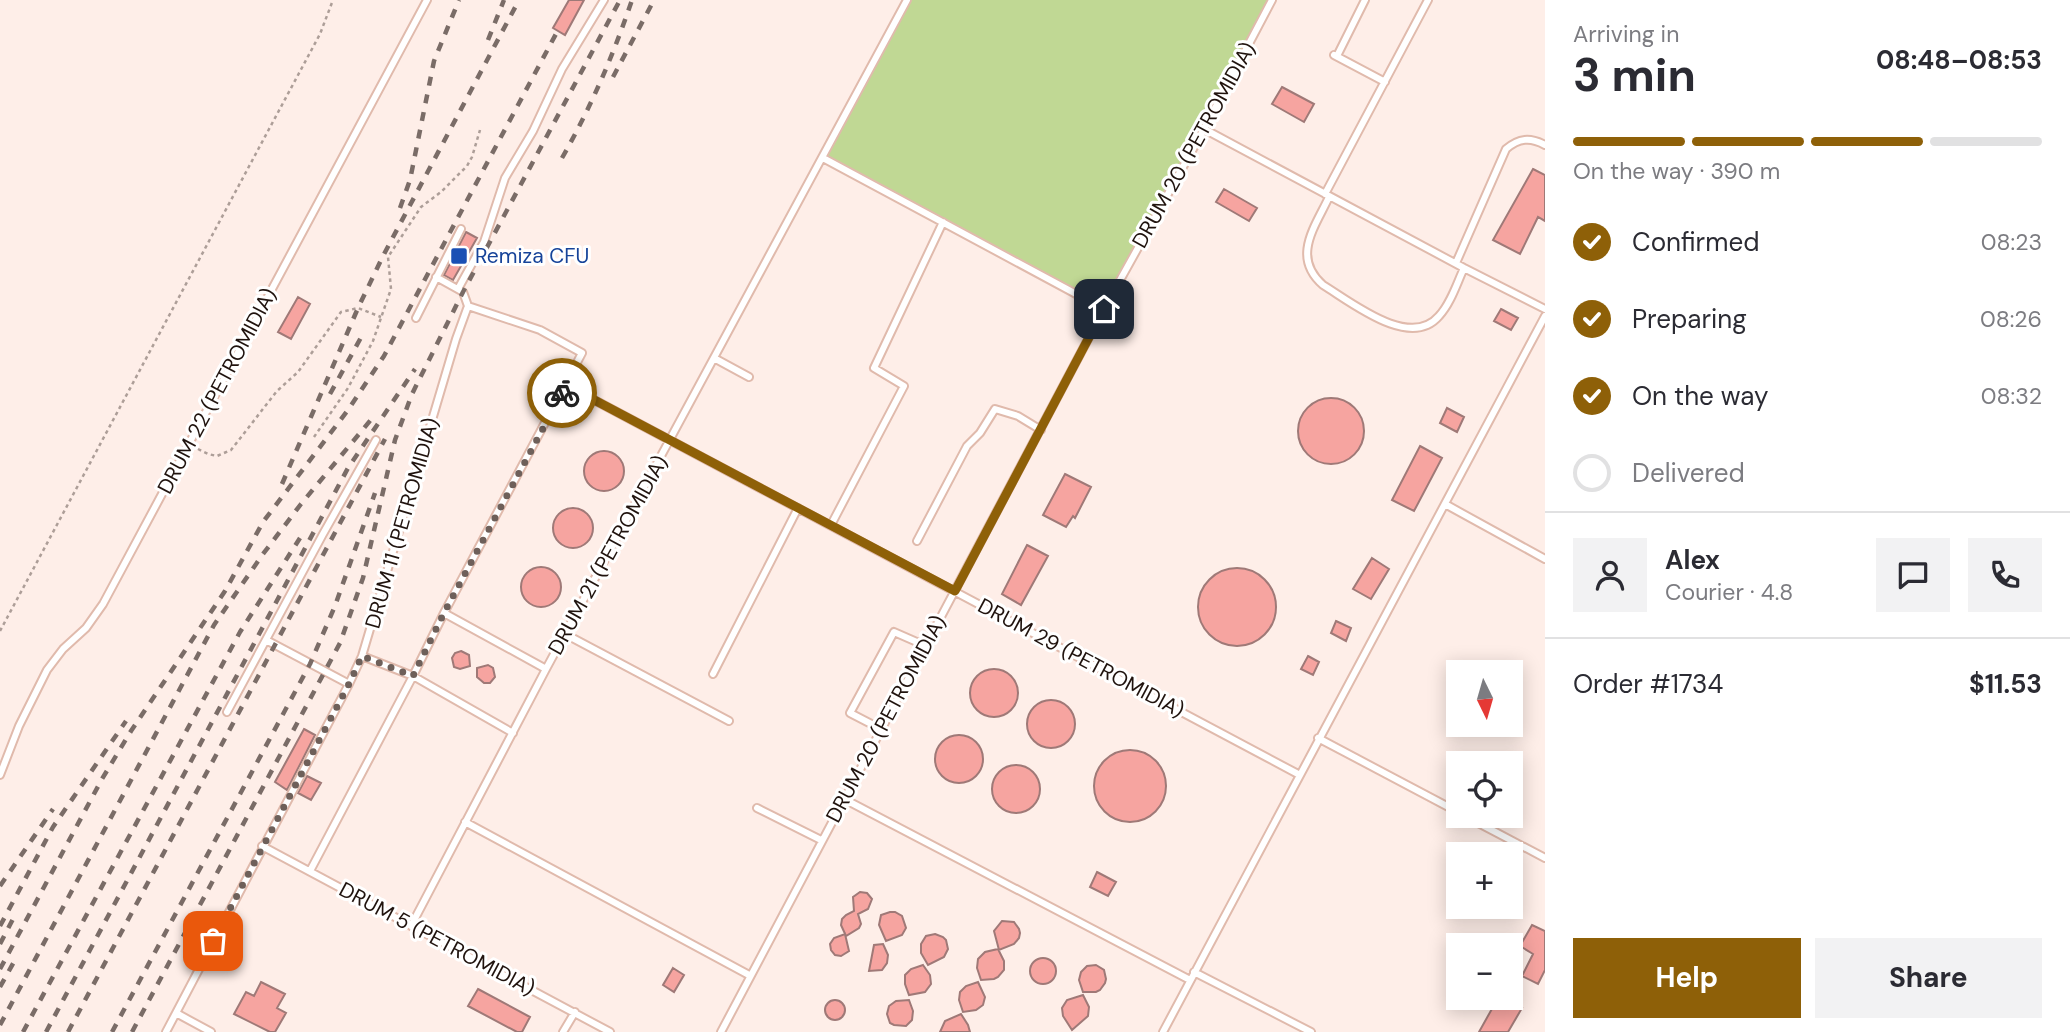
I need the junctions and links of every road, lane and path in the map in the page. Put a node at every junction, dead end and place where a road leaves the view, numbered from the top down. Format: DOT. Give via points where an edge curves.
graph roads {
  1 [pos="332,0"];
  2 [pos="427,0"];
  3 [pos="604,0"];
  4 [pos="907,0"];
  5 [pos="1272,0"];
  6 [pos="1365,0"];
  7 [pos="1428,0"];
  8 [pos="1385,82"];
  9 [pos="1204,129"];
  10 [pos="481,130"];
  11 [pos="1545,145"];
  12 [pos="822,158"];
  13 [pos="1327,196"];
  14 [pos="943,222"];
  15 [pos="461,229"];
  16 [pos="1457,263"];
  17 [pos="1464,268"];
  18 [pos="436,277"];
  19 [pos="458,289"];
  20 [pos="468,306"];
  21 [pos="1104,309"];
  22 [pos="1545,309"];
  23 [pos="1545,316"];
  24 [pos="381,317"];
  25 [pos="415,317"];
  26 [pos="714,358"];
  27 [pos="748,377"];
  28 [pos="566,385"];
  29 [pos="1041,430"];
  30 [pos="314,437"];
  31 [pos="376,440"];
  32 [pos="670,441"];
  33 [pos="190,444"];
  34 [pos="1446,504"];
  35 [pos="798,508"];
  36 [pos="831,525"];
  37 [pos="917,541"];
  38 [pos="1545,559"];
  39 [pos="955,591"];
  40 [pos="444,613"];
  41 [pos="0,631"];
  42 [pos="565,634"];
  43 [pos="266,640"];
  44 [pos="926,646"];
  45 [pos="362,656"];
  46 [pos="546,669"];
  47 [pos="713,674"];
  48 [pos="413,676"];
  49 [pos="349,684"];
  50 [pos="227,712"];
  51 [pos="729,721"];
  52 [pos="881,729"];
  53 [pos="513,733"];
  54 [pos="1318,738"];
  55 [pos="1298,774"];
  56 [pos="0,775"];
  57 [pos="844,799"];
  58 [pos="1446,806"];
  59 [pos="757,808"];
  60 [pos="466,822"];
  61 [pos="1488,828"];
  62 [pos="821,840"];
  63 [pos="262,846"];
  64 [pos="1545,858"];
  65 [pos="310,871"];
  66 [pos="411,926"];
  67 [pos="1194,972"];
  68 [pos="749,975"];
  69 [pos="1190,980"];
  70 [pos="176,1013"];
  71 [pos="575,1013"];
  72 [pos="166,1032"];
  73 [pos="211,1032"];
  74 [pos="563,1032"];
  75 [pos="610,1032"];
  76 [pos="721,1032"];
  77 [pos="1163,1032"];
  78 [pos="1311,1032"];
  1 -- 41 [label="path" via="320,34"];
  2 -- 33 [label="lane, DRUM 22 (PETROMIDIA)"];
  3 -- 19 [label="lane" via="505,178 484,242"];
  4 -- 12 [label="lane, DRUM 21 (PETROMIDIA)"];
  5 -- 9 [label="lane, DRUM 20 (PETROMIDIA)"];
  6 -- 8 [label="lane" via="1335,56"];
  7 -- 8 [label="lane"];
  8 -- 13 [label="lane"];
  9 -- 13 [label="lane"];
  9 -- 21 [label="lane, DRUM 20 (PETROMIDIA)"];
  10 -- 24 [label="path" via="467,166 421,207 388,257 391,289"];
  11 -- 16 [label="lane" via="1519,140 1506,149"];
  12 -- 14 [label="lane"];
  12 -- 26 [label="lane, DRUM 21 (PETROMIDIA)"];
  13 -- 16 [label="lane"];
  13 -- 17 [label="lane" via="1308,243 1308,267 1323,285 1385,322 1412,328 1435,321"];
  14 -- 21 [label="lane"];
  14 -- 36 [label="lane" via="874,368 904,386"];
  15 -- 18 [label="lane"];
  16 -- 17 [label="lane"];
  17 -- 22 [label="lane"];
  18 -- 19 [label="lane"];
  18 -- 25 [label="lane"];
  19 -- 20 [label="lane"];
  20 -- 28 [label="lane" via="540,330 582,353"];
  20 -- 45 [label="lane, DRUM 11 (PETROMIDIA)"];
  21 -- 29 [label="lane, DRUM 20 (PETROMIDIA)"];
  23 -- 34 [label="lane"];
  24 -- 30 [label="path" via="348,388"];
  24 -- 33 [label="path" via="358,308 341,312 298,372 276,391 231,450 217,456"];
  26 -- 27 [label="lane"];
  26 -- 32 [label="lane, DRUM 21 (PETROMIDIA)"];
  28 -- 32 [label="lane, DRUM 29 (PETROMIDIA)"];
  28 -- 40 [label="lane"];
  29 -- 37 [label="lane" via="995,409 967,446"];
  29 -- 39 [label="lane, DRUM 20 (PETROMIDIA)"];
  31 -- 43 [label="lane"];
  32 -- 35 [label="lane, DRUM 29 (PETROMIDIA)"];
  32 -- 42 [label="lane, DRUM 21 (PETROMIDIA)"];
  33 -- 56 [label="lane, DRUM 22 (PETROMIDIA)" via="94,618 47,670"];
  34 -- 38 [label="lane"];
  34 -- 54 [label="lane"];
  35 -- 36 [label="lane, DRUM 29 (PETROMIDIA)"];
  35 -- 47 [label="lane"];
  36 -- 39 [label="lane, DRUM 29 (PETROMIDIA)"];
  39 -- 44 [label="lane, DRUM 20 (PETROMIDIA)"];
  39 -- 55 [label="lane, DRUM 29 (PETROMIDIA)"];
  40 -- 46 [label="lane"];
  40 -- 48 [label="lane"];
  42 -- 46 [label="lane, DRUM 21 (PETROMIDIA)"];
  42 -- 51 [label="lane"];
  43 -- 49 [label="lane"];
  43 -- 50 [label="lane"];
  44 -- 52 [label="lane, DRUM 20 (PETROMIDIA)"];
  44 -- 52 [label="lane" via="894,632 850,713"];
  45 -- 48 [label="lane"];
  45 -- 49 [label="lane, DRUM 11 (PETROMIDIA)"];
  46 -- 53 [label="lane, DRUM 21 (PETROMIDIA)"];
  48 -- 53 [label="lane"];
  48 -- 65 [label="lane"];
  49 -- 63 [label="lane, DRUM 11 (PETROMIDIA)"];
  52 -- 57 [label="lane, DRUM 20 (PETROMIDIA)"];
  53 -- 60 [label="lane, DRUM 21 (PETROMIDIA)"];
  54 -- 55 [label="lane"];
  54 -- 58 [label="lane"];
  55 -- 67 [label="lane"];
  57 -- 62 [label="lane, DRUM 20 (PETROMIDIA)"];
  57 -- 69 [label="lane"];
  59 -- 62 [label="lane"];
  60 -- 66 [label="lane, DRUM 21 (PETROMIDIA)"];
  60 -- 68 [label="lane"];
  61 -- 64 [label="lane"];
  62 -- 68 [label="lane, DRUM 20 (PETROMIDIA)"];
  63 -- 65 [label="lane, DRUM 5 (PETROMIDIA)"];
  63 -- 70 [label="lane, DRUM 11 (PETROMIDIA)"];
  65 -- 66 [label="lane, DRUM 5 (PETROMIDIA)"];
  66 -- 71 [label="lane, DRUM 5 (PETROMIDIA)"];
  67 -- 69 [label="lane"];
  67 -- 78 [label="lane"];
  68 -- 76 [label="lane, DRUM 20 (PETROMIDIA)"];
  69 -- 77 [label="lane"];
  70 -- 72 [label="lane, DRUM 11 (PETROMIDIA)"];
  70 -- 73 [label="lane"];
  71 -- 74 [label="lane"];
  71 -- 75 [label="lane, DRUM 5 (PETROMIDIA)"];
}
